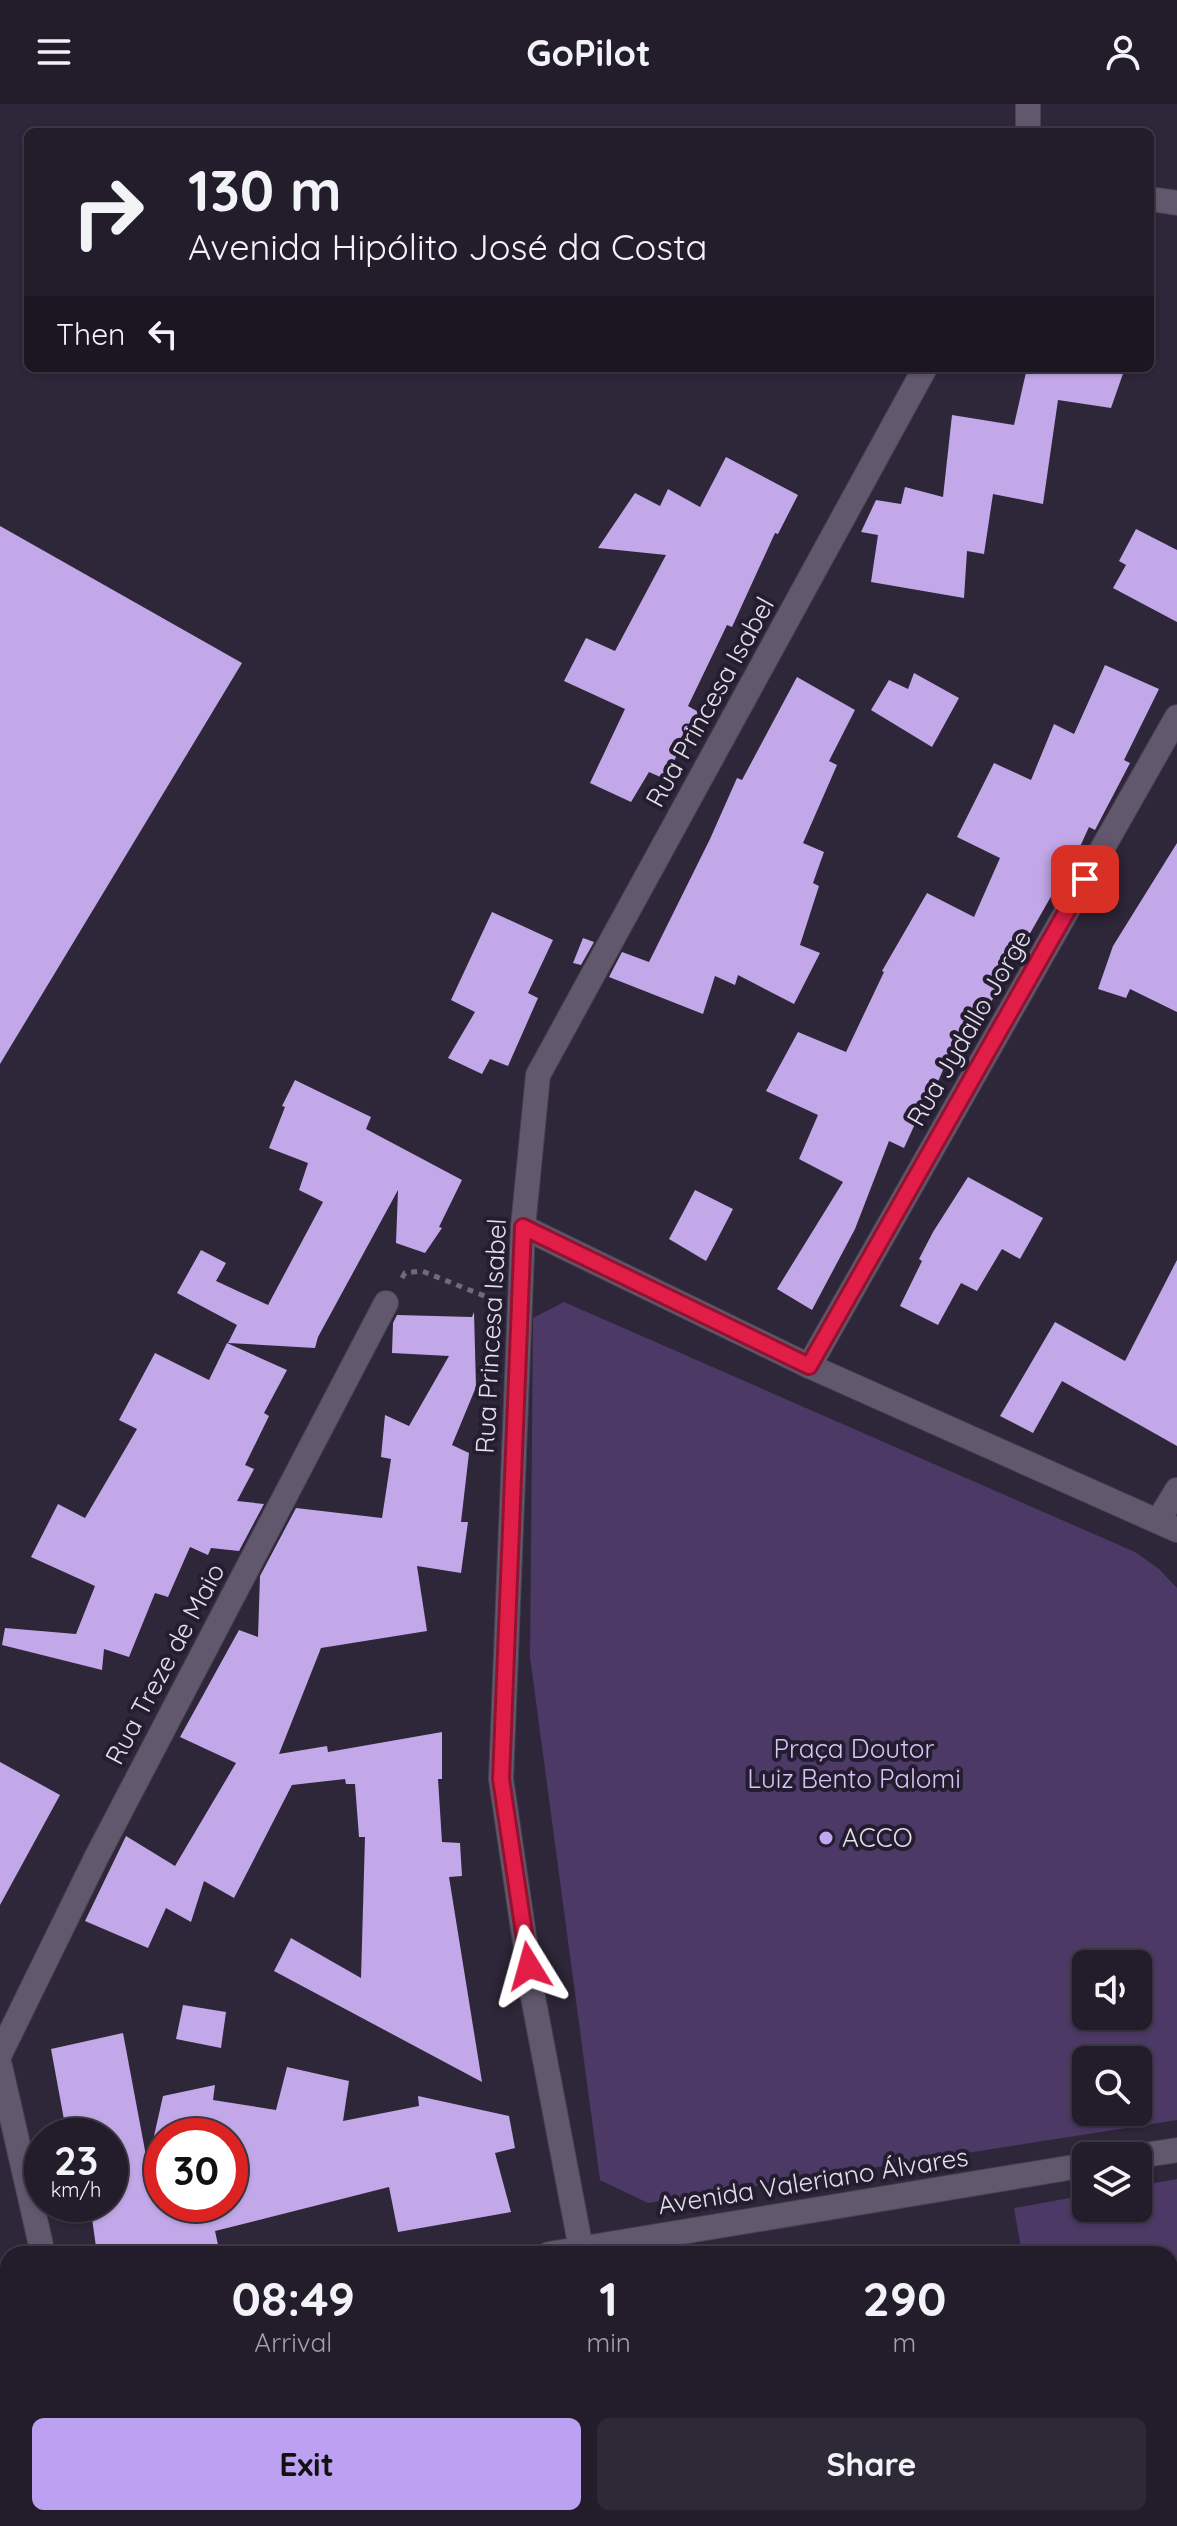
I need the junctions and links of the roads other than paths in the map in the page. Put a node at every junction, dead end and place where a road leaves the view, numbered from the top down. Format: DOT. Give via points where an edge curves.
graph roads {
  1 [pos="1028,104"];
  2 [pos="1028,128"];
  3 [pos="1154,200"];
  4 [pos="1177,203"];
  5 [pos="923,372"];
  6 [pos="1177,717"];
  7 [pos="523,1227"];
  8 [pos="386,1303"];
  9 [pos="809,1366"];
  10 [pos="1177,1490"];
  11 [pos="1167,1526"];
  12 [pos="0,2054"];
  13 [pos="0,2066"];
  14 [pos="1177,2150"];
  15 [pos="1152,2154"];
  16 [pos="1072,2167"];
  17 [pos="41,2246"];
  18 [pos="581,2246"];
  19 [pos="611,2246"];
  1 -- 2 [label="street"];
  3 -- 4 [label="street"];
  5 -- 7 [label="street, Rua Princesa Isabel" via="538,1075"];
  6 -- 9 [label="street, Rua Jydallo Jorge"];
  7 -- 9 [label="street"];
  7 -- 18 [label="street, Rua Princesa Isabel" via="501,1779 533,1997"];
  8 -- 12 [label="street, Rua Treze de Maio" via="96,1858"];
  9 -- 11 [label="street"];
  10 -- 11 [label="street"];
  13 -- 17 [label="street"];
  14 -- 15 [label="street"];
  16 -- 19 [label="street, Avenida Valeriano Álvares"];
}
